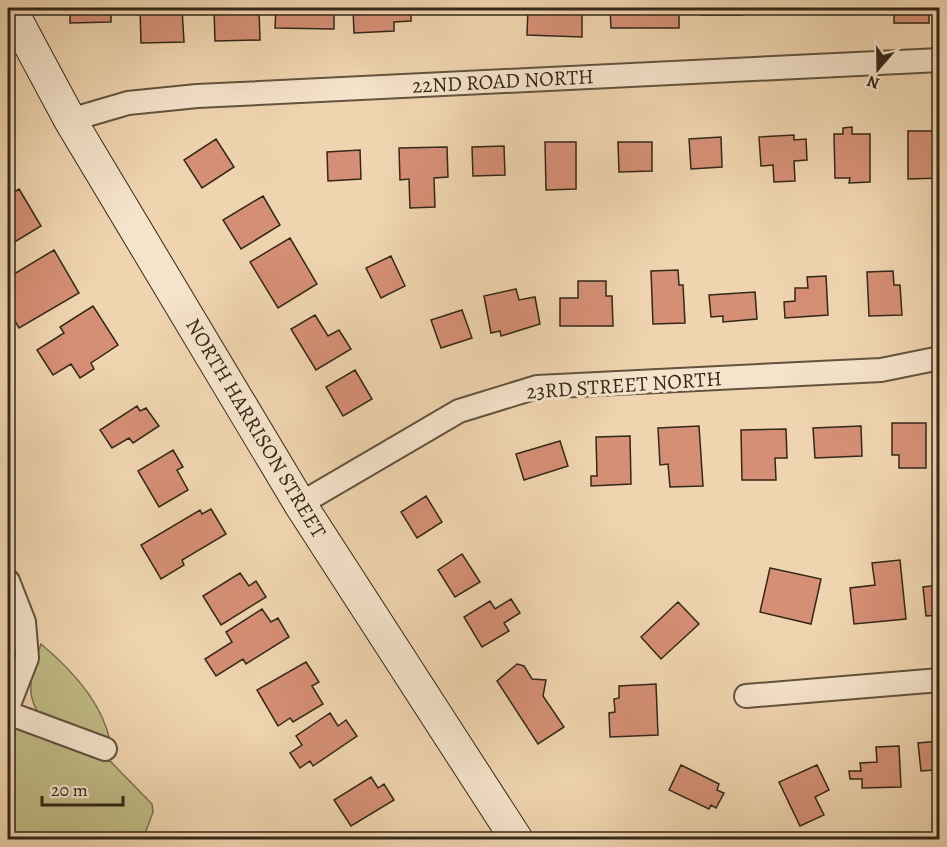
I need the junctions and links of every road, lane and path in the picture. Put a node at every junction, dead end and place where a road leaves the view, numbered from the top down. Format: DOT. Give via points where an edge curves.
graph roads {
  1 [pos="10,8"];
  2 [pos="939,60"];
  3 [pos="70,120"];
  4 [pos="939,358"];
  5 [pos="300,504"];
  6 [pos="8,581"];
  7 [pos="939,680"];
  8 [pos="746,696"];
  9 [pos="8,707"];
  10 [pos="8,713"];
  11 [pos="105,748"];
  12 [pos="517,840"];
  1 -- 3 [label="street, NORTH HARRISON STREET"];
  2 -- 3 [label="street, 22ND ROAD NORTH" via="197,96 128,103"];
  3 -- 5 [label="street, NORTH HARRISON STREET"];
  4 -- 5 [label="street, 23RD STREET NORTH" via="881,370 537,387 459,411"];
  5 -- 12 [label="street, NORTH HARRISON STREET"];
  6 -- 9 [label="street" via="24,622 27,658"];
  7 -- 8 [label="street"];
  10 -- 11 [label="street"];
}
